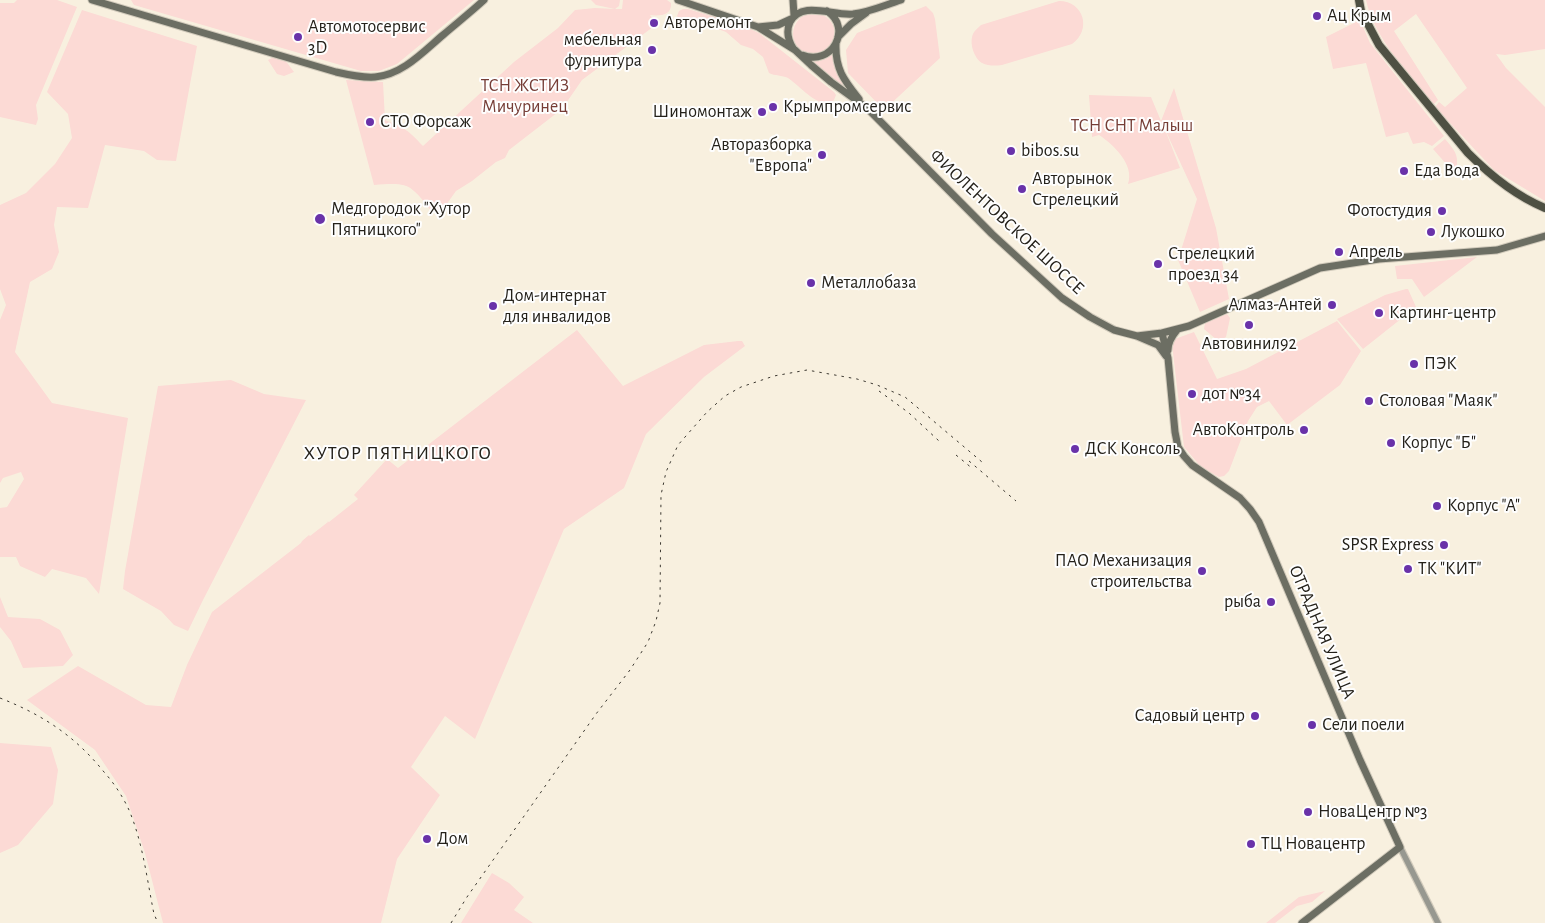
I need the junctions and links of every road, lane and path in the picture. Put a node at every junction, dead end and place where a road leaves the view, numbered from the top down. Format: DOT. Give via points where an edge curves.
graph roads {
  1 [pos="92,0"];
  2 [pos="484,0"];
  3 [pos="678,0"];
  4 [pos="793,0"];
  5 [pos="902,0"];
  6 [pos="1361,3"];
  7 [pos="818,6"];
  8 [pos="868,12"];
  9 [pos="792,17"];
  10 [pos="758,27"];
  11 [pos="837,40"];
  12 [pos="798,52"];
  13 [pos="868,109"];
  14 [pos="1545,208"];
  15 [pos="1545,236"];
  16 [pos="1177,330"];
  17 [pos="1162,333"];
  18 [pos="1137,336"];
  19 [pos="1168,358"];
  20 [pos="1400,848"];
  21 [pos="1302,923"];
  22 [pos="1438,923"];
  1 -- 2 [label="main road" via="336,72 374,77 410,63"];
  3 -- 10 [label="main road, ФИОЛЕНТОВСКОЕ ШОССЕ"];
  4 -- 9 [label="main road"];
  5 -- 8 [label="main road, ФИОЛЕНТОВСКОЕ ШОССЕ"];
  6 -- 14 [label="main road" via="1379,45 1468,153 1504,185"];
  7 -- 8 [label="main road, ФИОЛЕНТОВСКОЕ ШОССЕ" via="845,14"];
  7 -- 9 [label="main road, ФИОЛЕНТОВСКОЕ ШОССЕ" via="805,8"];
  7 -- 11 [label="main road, ФИОЛЕНТОВСКОЕ ШОССЕ" via="834,18"];
  8 -- 11 [label="main road, ФИОЛЕНТОВСКОЕ ШОССЕ"];
  9 -- 10 [label="main road, ФИОЛЕНТОВСКОЕ ШОССЕ" via="778,25"];
  9 -- 12 [label="main road" via="788,32 791,45"];
  10 -- 12 [label="main road, ФИОЛЕНТОВСКОЕ ШОССЕ"];
  11 -- 12 [label="main road, ФИОЛЕНТОВСКОЕ ШОССЕ" via="832,49 820,56 813,58"];
  11 -- 13 [label="main road, ФИОЛЕНТОВСКОЕ ШОССЕ" via="840,74"];
  12 -- 13 [label="main road, ФИОЛЕНТОВСКОЕ ШОССЕ"];
  13 -- 18 [label="main road, ФИОЛЕНТОВСКОЕ ШОССЕ" via="992,234 1062,298 1114,330"];
  15 -- 16 [label="main road, ФИОЛЕНТОВСКОЕ ШОССЕ" via="1497,250 1379,259 1320,268"];
  16 -- 17 [label="main road, ФИОЛЕНТОВСКОЕ ШОССЕ"];
  16 -- 19 [label="main road" via="1168,345"];
  17 -- 18 [label="main road, ФИОЛЕНТОВСКОЕ ШОССЕ"];
  17 -- 19 [label="main road, ОТРАДНАЯ УЛИЦА"];
  18 -- 19 [label="main road" via="1158,345"];
  19 -- 20 [label="main road, ОТРАДНАЯ УЛИЦА" via="1178,447 1192,465 1240,498 1259,522"];
  20 -- 21 [label="main road"];
  20 -- 22 [label="street"];
}
